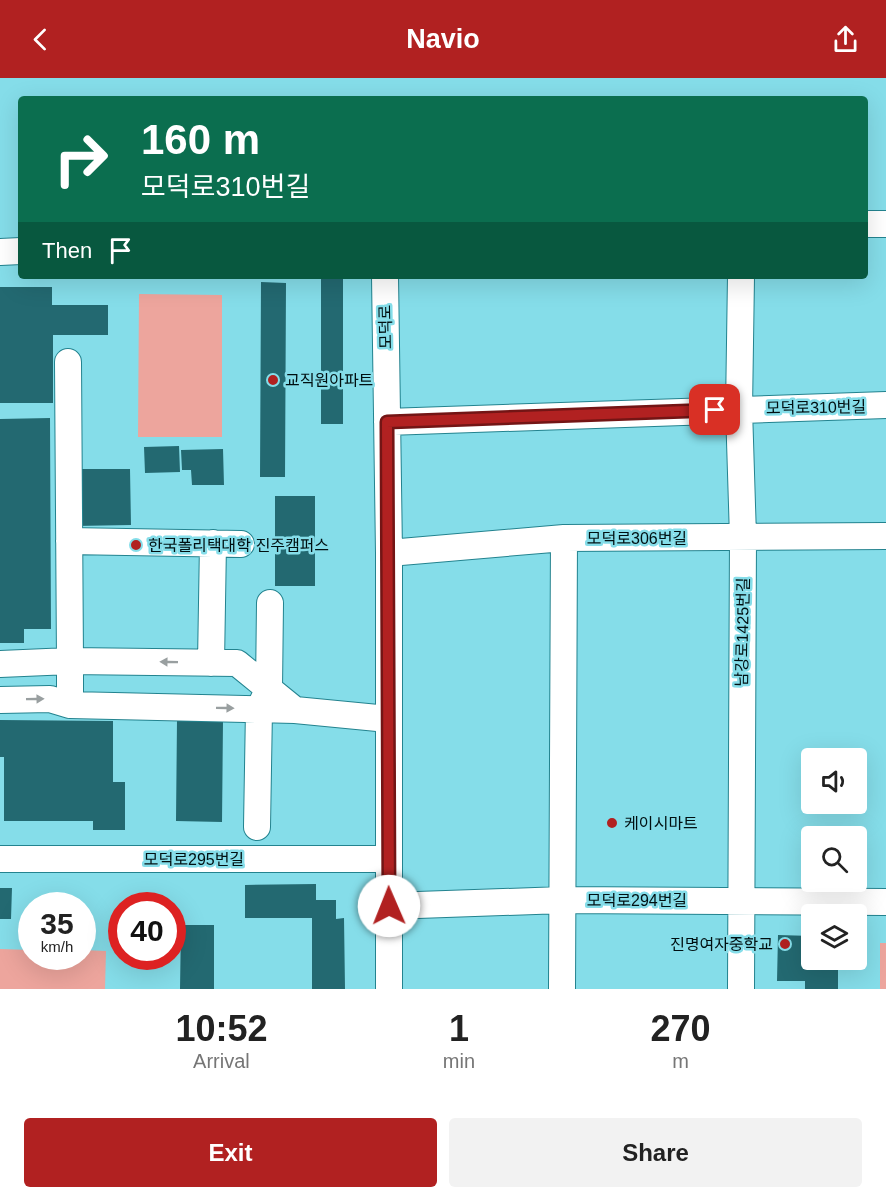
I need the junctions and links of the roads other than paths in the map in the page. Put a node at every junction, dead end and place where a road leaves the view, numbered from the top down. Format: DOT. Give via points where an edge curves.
graph roads {
  1 [pos="868,224"];
  2 [pos="886,224"];
  3 [pos="18,251"];
  4 [pos="0,252"];
  5 [pos="385,279"];
  6 [pos="741,279"];
  7 [pos="68,362"];
  8 [pos="886,405"];
  9 [pos="739,409"];
  10 [pos="387,422"];
  11 [pos="886,536"];
  12 [pos="743,537"];
  13 [pos="564,538"];
  14 [pos="69,541"];
  15 [pos="213,543"];
  16 [pos="241,544"];
  17 [pos="389,553"];
  18 [pos="270,603"];
  19 [pos="70,661"];
  20 [pos="0,663"];
  21 [pos="212,663"];
  22 [pos="264,699"];
  23 [pos="0,700"];
  24 [pos="70,705"];
  25 [pos="388,719"];
  26 [pos="257,827"];
  27 [pos="0,859"];
  28 [pos="387,859"];
  29 [pos="563,900"];
  30 [pos="739,901"];
  31 [pos="886,902"];
  32 [pos="389,906"];
  33 [pos="389,989"];
  34 [pos="562,989"];
  35 [pos="741,989"];
  1 -- 2 [label="street"];
  3 -- 4 [label="street"];
  5 -- 10 [label="street, 모덕로"];
  6 -- 9 [label="street, 남강로1425번길"];
  7 -- 14 [label="street"];
  8 -- 9 [label="street, 모덕로310번길"];
  9 -- 10 [label="street, 모덕로310번길"];
  9 -- 12 [label="street, 남강로1425번길"];
  10 -- 17 [label="street, 모덕로"];
  11 -- 12 [label="street, 모덕로306번길"];
  12 -- 13 [label="street, 모덕로306번길"];
  12 -- 30 [label="street, 남강로1425번길"];
  13 -- 17 [label="street, 모덕로306번길"];
  13 -- 29 [label="street"];
  14 -- 15 [label="street"];
  14 -- 19 [label="street"];
  15 -- 16 [label="street"];
  15 -- 21 [label="street"];
  17 -- 25 [label="street, 모덕로"];
  18 -- 22 [label="street"];
  19 -- 20 [label="street"];
  21 -- 19 [label="street, one-way"];
  19 -- 24 [label="street"];
  21 -- 22 [label="street" via="237,663"];
  24 -- 22 [label="street, one-way"];
  22 -- 25 [label="street" via="295,710"];
  22 -- 26 [label="street"];
  23 -- 24 [label="street, one-way" via="50,699"];
  25 -- 28 [label="street, 모덕로"];
  27 -- 28 [label="street, 모덕로295번길"];
  28 -- 32 [label="street, 모덕로"];
  29 -- 30 [label="street, 모덕로294번길"];
  29 -- 32 [label="street, 모덕로294번길"];
  29 -- 34 [label="street"];
  30 -- 31 [label="street, 모덕로294번길"];
  30 -- 35 [label="street, 남강로1425번길"];
  32 -- 33 [label="street, 모덕로"];
}
